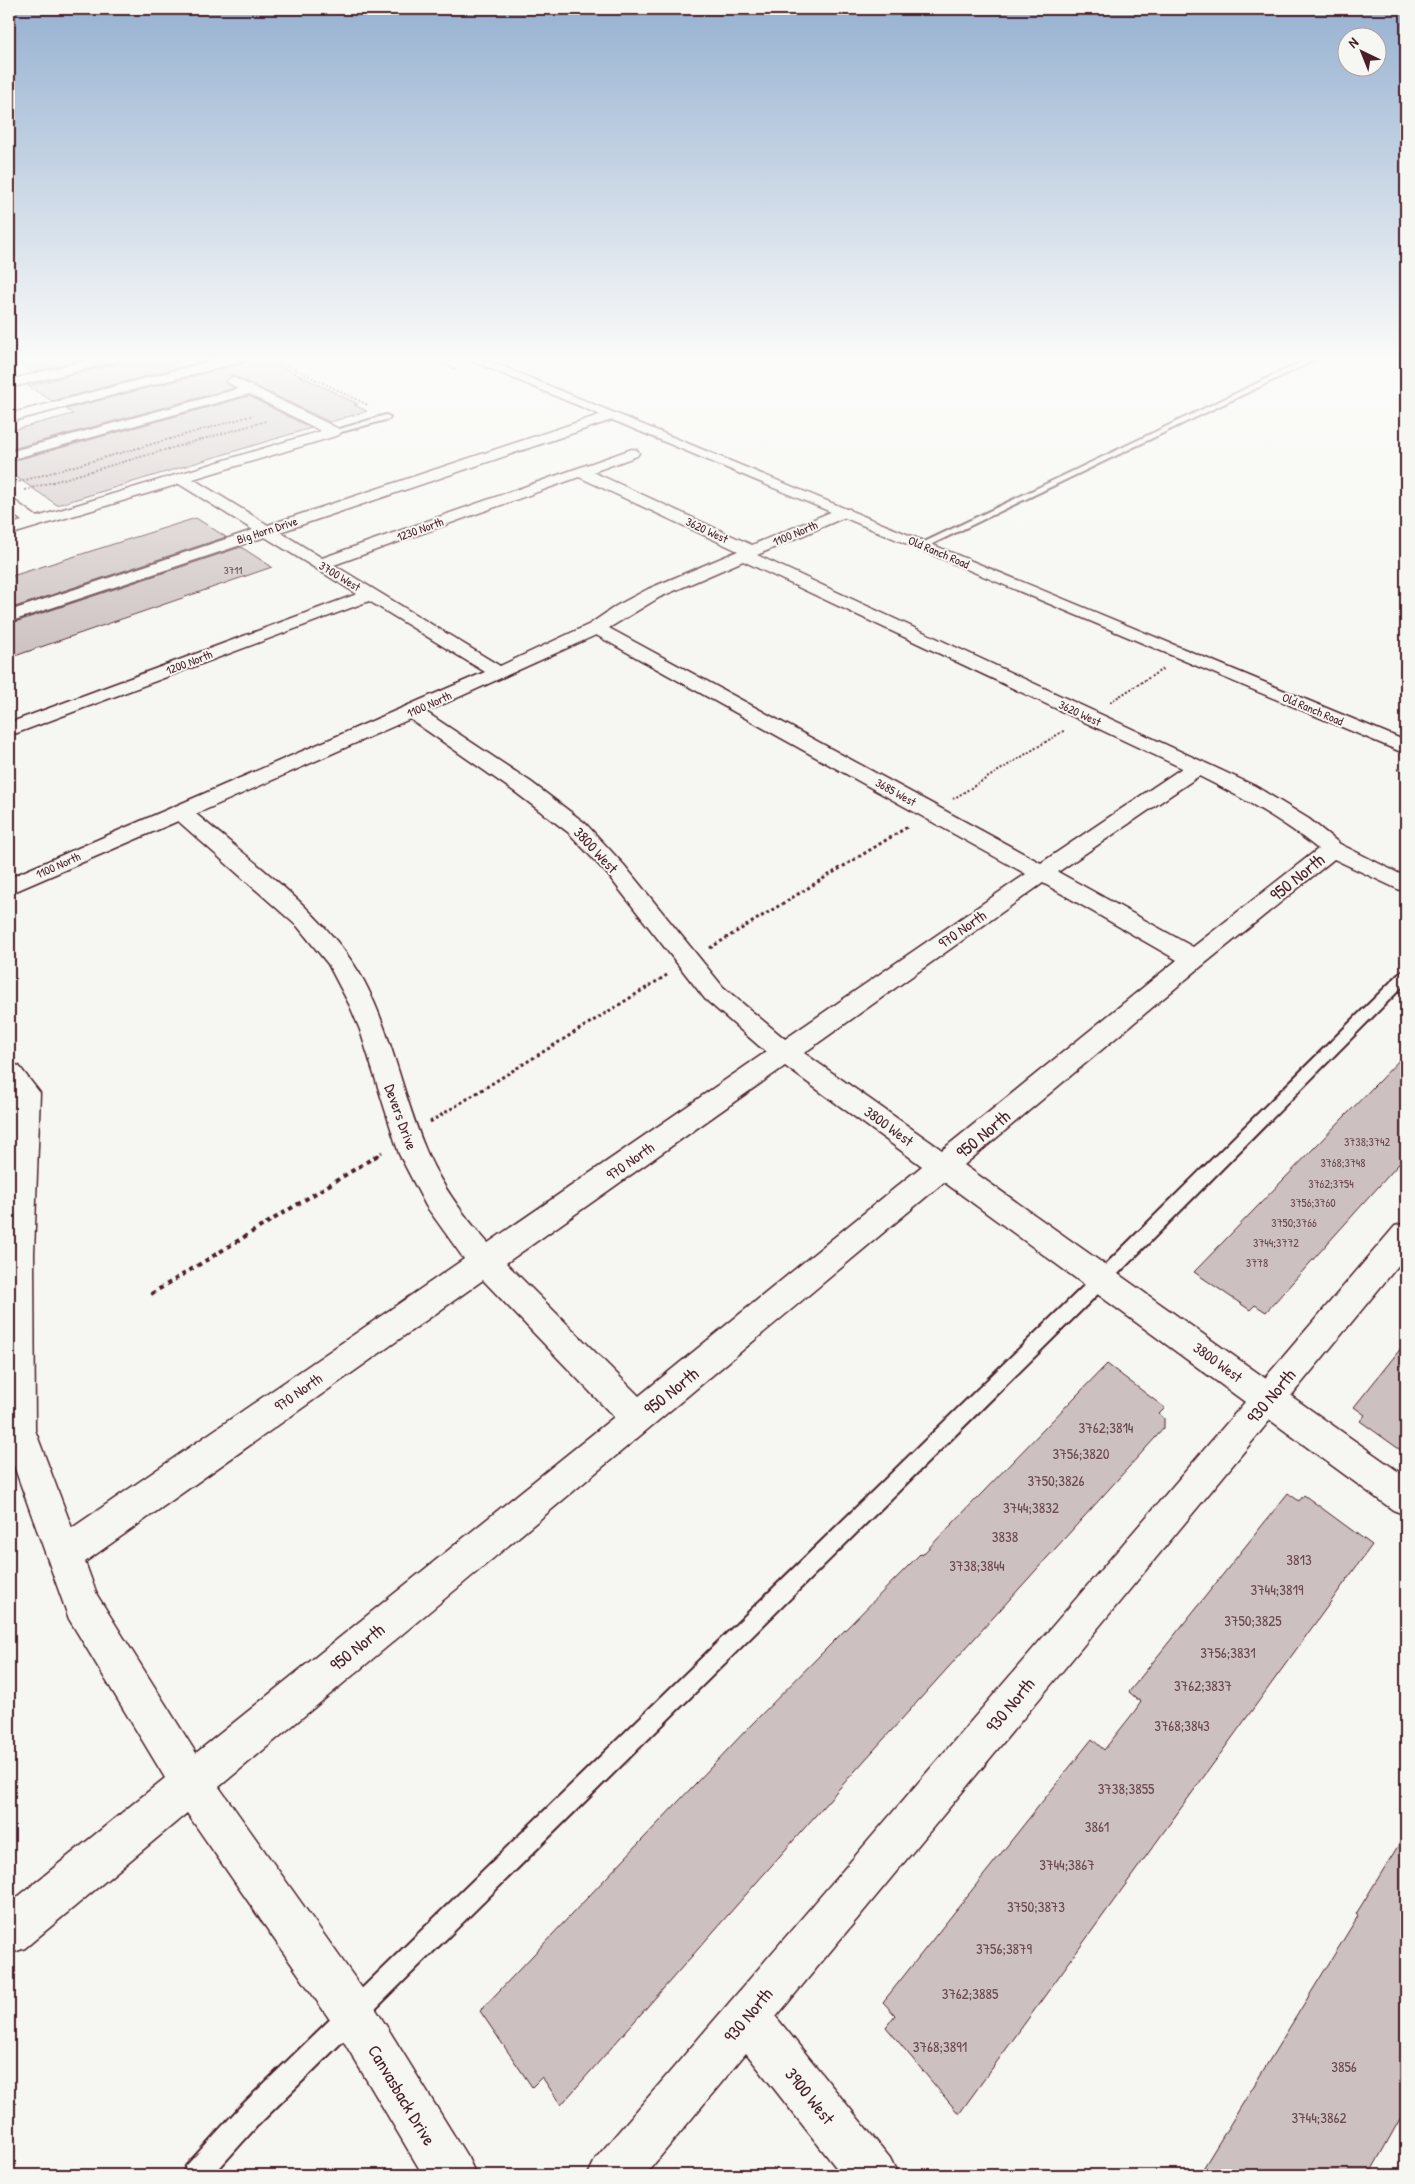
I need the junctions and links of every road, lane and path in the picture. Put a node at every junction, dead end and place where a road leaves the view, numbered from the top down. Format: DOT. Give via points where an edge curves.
graph roads {
  1 [pos="98,460"];
  2 [pos="129,460"];
  3 [pos="241,460"];
  4 [pos="479,460"];
  5 [pos="613,460"];
  6 [pos="717,460"];
  7 [pos="1102,460"];
  8 [pos="94,461"];
  9 [pos="104,467"];
  10 [pos="580,472"];
  11 [pos="180,478"];
  12 [pos="14,483"];
  13 [pos="24,490"];
  14 [pos="9,504"];
  15 [pos="844,512"];
  16 [pos="34,522"];
  17 [pos="9,530"];
  18 [pos="266,531"];
  19 [pos="923,545"];
  20 [pos="748,553"];
  21 [pos="321,564"];
  22 [pos="370,594"];
  23 [pos="9,616"];
  24 [pos="596,628"];
  25 [pos="1163,669"];
  26 [pos="499,673"];
  27 [pos="1107,704"];
  28 [pos="411,712"];
  29 [pos="1068,728"];
  30 [pos="9,730"];
  31 [pos="1406,748"];
  32 [pos="1197,768"];
  33 [pos="948,802"];
  34 [pos="181,812"];
  35 [pos="914,823"];
  36 [pos="1332,849"];
  37 [pos="1042,873"];
  38 [pos="1406,886"];
  39 [pos="9,887"];
  40 [pos="708,950"];
  41 [pos="1194,959"];
  42 [pos="667,975"];
  43 [pos="1406,975"];
  44 [pos="786,1052"];
  45 [pos="9,1072"];
  46 [pos="446,1112"];
  47 [pos="368,1160"];
  48 [pos="944,1166"];
  49 [pos="1406,1235"];
  50 [pos="14,1255"];
  51 [pos="485,1262"];
  52 [pos="1102,1279"];
  53 [pos="150,1294"];
  54 [pos="1268,1399"];
  55 [pos="638,1418"];
  56 [pos="13,1433"];
  57 [pos="1406,1498"];
  58 [pos="64,1555"];
  59 [pos="191,1783"];
  60 [pos="9,1932"];
  61 [pos="353,2014"];
  62 [pos="747,2017"];
  63 [pos="195,2175"];
  64 [pos="451,2175"];
  65 [pos="613,2175"];
  66 [pos="873,2175"];
  1 -- 8 [label="path"];
  2 -- 9 [label="path"];
  3 -- 11 [label="street"];
  4 -- 18 [label="street, Big Horn Drive"];
  5 -- 10 [label="street, 1230 North"];
  6 -- 15 [label="street, Old Ranch Road"];
  7 -- 19 [label="lane"];
  8 -- 9 [label="path"];
  8 -- 12 [label="path"];
  9 -- 13 [label="path"];
  10 -- 20 [label="street, 3620 West"];
  10 -- 21 [label="street, 1230 North"];
  11 -- 16 [label="street"];
  11 -- 18 [label="street, 3700 West"];
  14 -- 16 [label="street"];
  15 -- 19 [label="street, Old Ranch Road"];
  15 -- 20 [label="street, 1100 North"];
  16 -- 17 [label="street"];
  18 -- 21 [label="street, 3700 West"];
  18 -- 23 [label="street, Big Horn Drive"];
  19 -- 31 [label="street, Old Ranch Road"];
  20 -- 24 [label="street, 1100 North" via="636,602"];
  20 -- 32 [label="street, 3620 West"];
  21 -- 22 [label="street, 3700 West"];
  22 -- 26 [label="street, 3700 West"];
  22 -- 30 [label="street, 1200 North"];
  24 -- 26 [label="street, 1100 North"];
  24 -- 37 [label="street, 3685 West"];
  25 -- 27 [label="path"];
  26 -- 28 [label="street, 1100 North"];
  28 -- 34 [label="street, 1100 North"];
  28 -- 44 [label="street, 3800 West" via="530,792 577,828 616,870 714,993 760,1034"];
  29 -- 33 [label="path"];
  32 -- 36 [label="street, 3620 West" via="1248,791"];
  32 -- 37 [label="street, 970 North"];
  34 -- 39 [label="street, 1100 North"];
  34 -- 51 [label="street, Devers Drive" via="307,922 340,962 363,1006 424,1177 444,1211"];
  35 -- 40 [label="path"];
  36 -- 38 [label="street, 3620 West"];
  36 -- 41 [label="street, 950 North"];
  37 -- 41 [label="street, 3685 West"];
  37 -- 44 [label="street, 970 North"];
  41 -- 48 [label="street, 950 North"];
  42 -- 46 [label="path"];
  43 -- 52 [label="lane"];
  44 -- 48 [label="street, 3800 West"];
  44 -- 51 [label="street, 970 North"];
  45 -- 50 [label="street" via="26,1093"];
  47 -- 53 [label="path"];
  48 -- 52 [label="street, 3800 West"];
  48 -- 55 [label="street, 950 North"];
  49 -- 54 [label="street, 930 North"];
  50 -- 56 [label="street"];
  51 -- 55 [label="street, Devers Drive"];
  51 -- 58 [label="street, 970 North"];
  52 -- 54 [label="street, 3800 West"];
  52 -- 61 [label="lane"];
  54 -- 57 [label="street, 3800 West"];
  54 -- 62 [label="street, 930 North"];
  55 -- 59 [label="street, 950 North"];
  56 -- 58 [label="street, Canvasback Drive"];
  58 -- 59 [label="street, Canvasback Drive" via="82,1606"];
  59 -- 60 [label="street, 950 North"];
  59 -- 61 [label="street, Canvasback Drive"];
  61 -- 63 [label="lane" via="248,2117"];
  61 -- 64 [label="street, Canvasback Drive"];
  62 -- 65 [label="street, 930 North"];
  62 -- 66 [label="street, 3900 West"];
}
